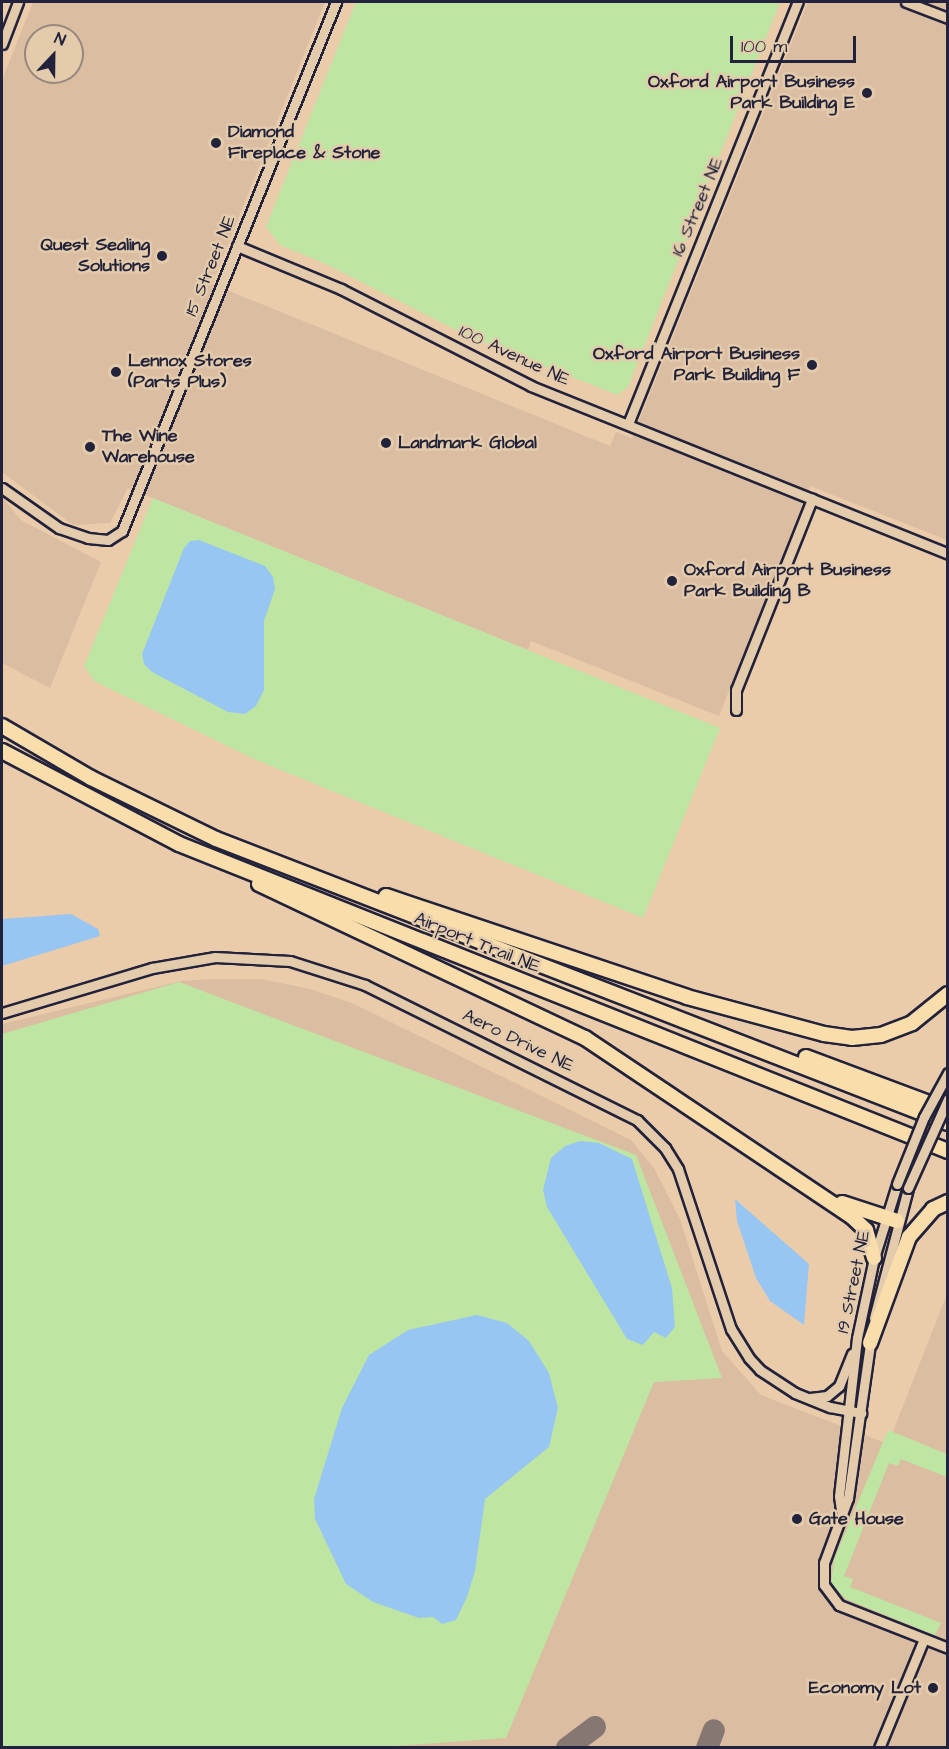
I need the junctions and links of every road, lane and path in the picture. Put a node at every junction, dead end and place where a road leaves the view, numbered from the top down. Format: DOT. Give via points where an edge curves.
graph roads {
  1 [pos="18,2"];
  2 [pos="336,2"];
  3 [pos="798,2"];
  4 [pos="906,2"];
  5 [pos="948,18"];
  6 [pos="2,44"];
  7 [pos="237,246"];
  8 [pos="628,424"];
  9 [pos="2,488"];
  10 [pos="812,499"];
  11 [pos="948,554"];
  12 [pos="736,710"];
  13 [pos="2,725"];
  14 [pos="2,751"];
  15 [pos="216,839"];
  16 [pos="179,844"];
  17 [pos="948,994"];
  18 [pos="2,1013"];
  19 [pos="715,1031"];
  20 [pos="948,1073"];
  21 [pos="947,1103"];
  22 [pos="948,1123"];
  23 [pos="948,1151"];
  24 [pos="815,1191"];
  25 [pos="948,1202"];
  26 [pos="891,1219"];
  27 [pos="874,1258"];
  28 [pos="864,1340"];
  29 [pos="806,1398"];
  30 [pos="850,1412"];
  31 [pos="861,1413"];
  32 [pos="841,1510"];
  33 [pos="924,1639"];
  34 [pos="948,1648"];
  35 [pos="879,1748"];
  1 -- 6 [label="street"];
  2 -- 7 [label="street, 15 Street NE"];
  3 -- 8 [label="street, 16 Street NE"];
  4 -- 5 [label="street"];
  7 -- 8 [label="street, 100 Avenue NE" via="341,288 531,386"];
  7 -- 9 [label="street, 15 Street NE" via="125,525 112,539 97,540 59,528"];
  8 -- 10 [label="street, 100 Avenue NE"];
  10 -- 11 [label="street, 100 Avenue NE"];
  10 -- 12 [label="street" via="736,690"];
  13 -- 15 [label="highway, Airport Trail NE" via="41,752"];
  14 -- 16 [label="highway, Airport Trail NE"];
  15 -- 17 [label="highway" via="687,997 824,1034 852,1038 889,1032 912,1023"];
  15 -- 19 [label="highway, Airport Trail NE"];
  16 -- 23 [label="highway, Airport Trail NE"];
  16 -- 24 [label="highway" via="312,911 585,1038"];
  18 -- 29 [label="street, Aero Drive NE" via="152,968 215,957 290,961 365,985 617,1108 652,1133 687,1186 731,1329 740,1345 760,1370"];
  19 -- 21 [label="highway"];
  19 -- 22 [label="highway, Airport Trail NE"];
  20 -- 26 [label="street, 19 Street NE, bridge" via="924,1118 897,1184"];
  21 -- 26 [label="street, 19 Street NE, bridge"];
  24 -- 26 [label="highway"];
  24 -- 27 [label="highway" via="866,1230"];
  25 -- 28 [label="highway" via="933,1209 909,1237"];
  26 -- 27 [label="street, 19 Street NE"];
  26 -- 28 [label="street, 19 Street NE"];
  27 -- 28 [label="street, 19 Street NE"];
  28 -- 29 [label="street" via="839,1386 827,1396"];
  28 -- 30 [label="street, 19 Street NE"];
  28 -- 31 [label="street, 19 Street NE"];
  29 -- 30 [label="street, Aero Drive NE"];
  30 -- 31 [label="street, Aero Drive NE"];
  30 -- 32 [label="street, 19 Street NE" via="839,1496"];
  31 -- 32 [label="street, 19 Street NE" via="848,1498"];
  32 -- 33 [label="street, 19 Street NE" via="823,1579 825,1590 839,1605"];
  33 -- 34 [label="street"];
  33 -- 35 [label="street"];
}
